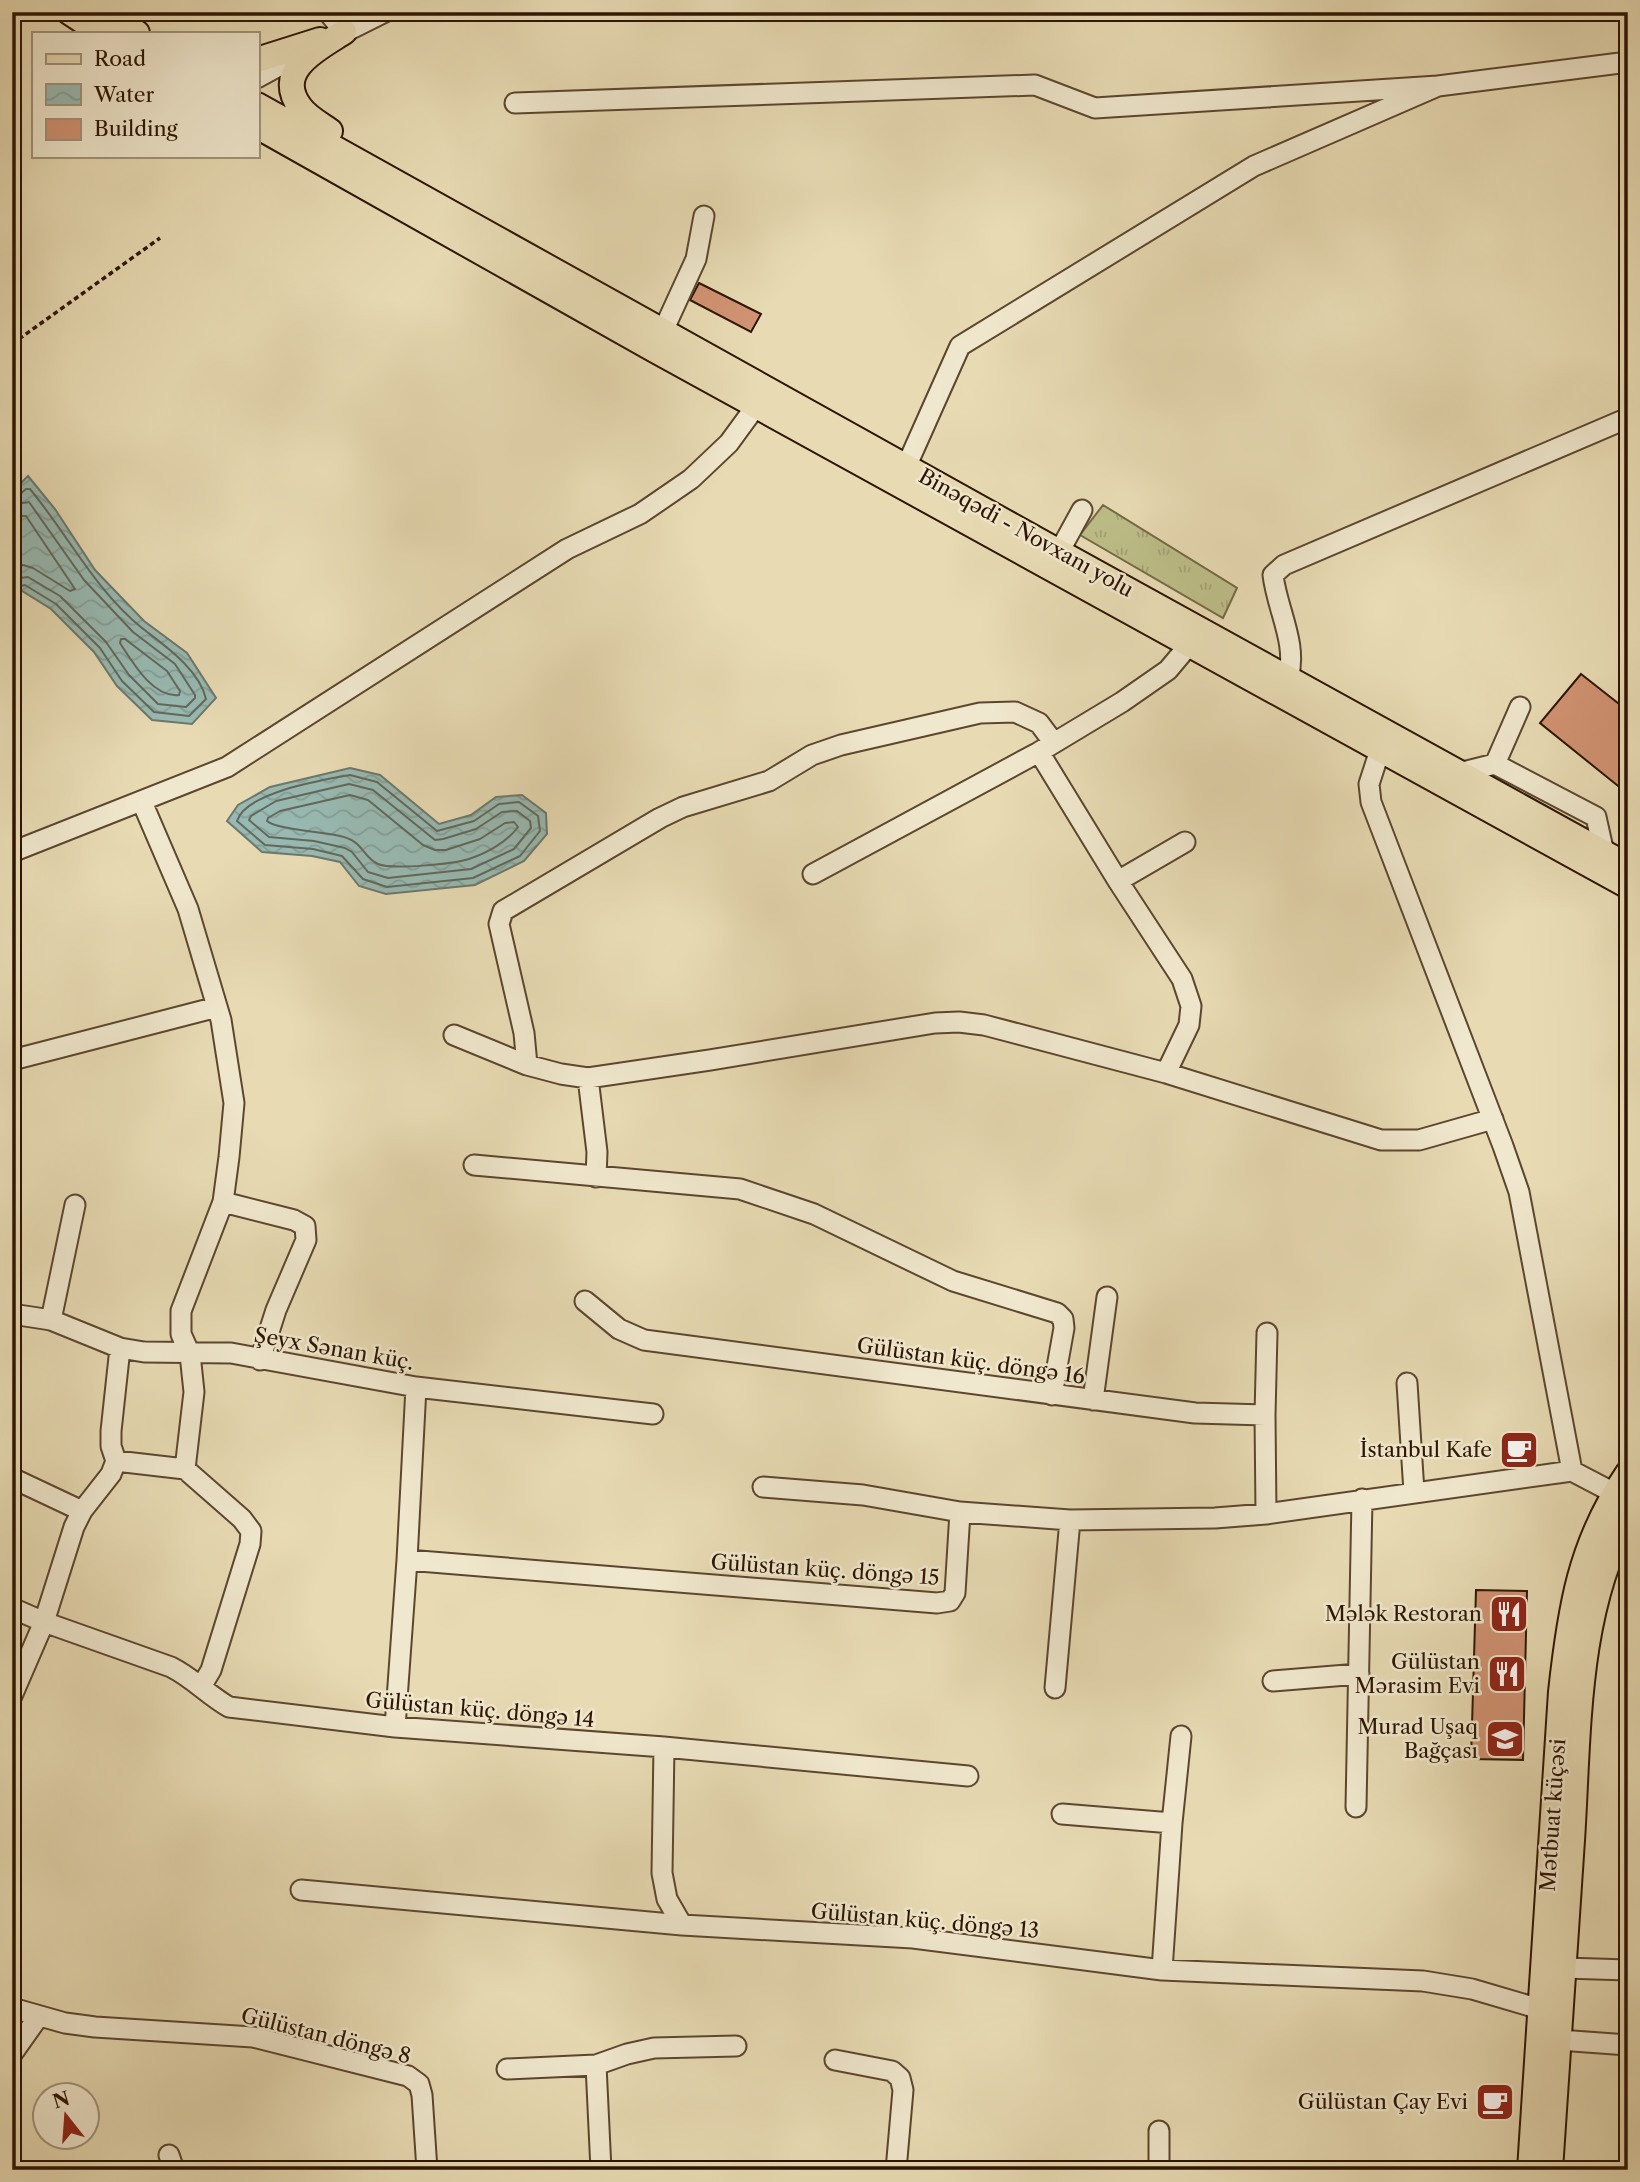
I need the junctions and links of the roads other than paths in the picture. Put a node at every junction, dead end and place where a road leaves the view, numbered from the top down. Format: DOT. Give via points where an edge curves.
graph roads {
  1 [pos="69,12"];
  2 [pos="105,12"];
  3 [pos="328,12"];
  4 [pos="385,12"];
  5 [pos="135,31"];
  6 [pos="99,32"];
  7 [pos="344,32"];
  8 [pos="259,59"];
  9 [pos="1628,62"];
  10 [pos="259,77"];
  11 [pos="1438,86"];
  12 [pos="515,103"];
  13 [pos="259,106"];
  14 [pos="259,127"];
  15 [pos="424,199"];
  16 [pos="704,216"];
  17 [pos="663,331"];
  18 [pos="756,406"];
  19 [pos="1628,418"];
  20 [pos="906,467"];
  21 [pos="1082,510"];
  22 [pos="1059,552"];
  23 [pos="1189,645"];
  24 [pos="1288,679"];
  25 [pos="1520,707"];
  26 [pos="1046,747"];
  27 [pos="1380,750"];
  28 [pos="1496,764"];
  29 [pos="1459,773"];
  30 [pos="142,802"];
  31 [pos="1185,842"];
  32 [pos="12,852"];
  33 [pos="1604,853"];
  34 [pos="1628,866"];
  35 [pos="813,874"];
  36 [pos="1118,881"];
  37 [pos="1628,886"];
  38 [pos="217,1007"];
  39 [pos="454,1035"];
  40 [pos="12,1060"];
  41 [pos="527,1065"];
  42 [pos="1166,1073"];
  43 [pos="588,1077"];
  44 [pos="1493,1119"];
  45 [pos="474,1165"];
  46 [pos="596,1177"];
  47 [pos="223,1202"];
  48 [pos="75,1205"];
  49 [pos="1107,1297"];
  50 [pos="585,1301"];
  51 [pos="12,1314"];
  52 [pos="51,1320"];
  53 [pos="1267,1333"];
  54 [pos="120,1348"];
  55 [pos="190,1354"];
  56 [pos="260,1360"];
  57 [pos="1407,1383"];
  58 [pos="416,1387"];
  59 [pos="1052,1395"];
  60 [pos="1093,1400"];
  61 [pos="653,1414"];
  62 [pos="1265,1415"];
  63 [pos="116,1461"];
  64 [pos="185,1469"];
  65 [pos="1572,1471"];
  66 [pos="12,1478"];
  67 [pos="1621,1483"];
  68 [pos="763,1487"];
  69 [pos="1414,1492"];
  70 [pos="1362,1499"];
  71 [pos="82,1511"];
  72 [pos="960,1512"];
  73 [pos="1266,1514"];
  74 [pos="1628,1517"];
  75 [pos="1070,1520"];
  76 [pos="407,1560"];
  77 [pos="12,1608"];
  78 [pos="44,1622"];
  79 [pos="1359,1674"];
  80 [pos="1273,1681"];
  81 [pos="201,1687"];
  82 [pos="1055,1689"];
  83 [pos="12,1696"];
  84 [pos="395,1727"];
  85 [pos="1181,1736"];
  86 [pos="664,1747"];
  87 [pos="968,1776"];
  88 [pos="1356,1807"];
  89 [pos="1062,1814"];
  90 [pos="1172,1823"];
  91 [pos="302,1890"];
  92 [pos="682,1925"];
  93 [pos="1554,1967"];
  94 [pos="1162,1969"];
  95 [pos="1628,1970"];
  96 [pos="12,2008"];
  97 [pos="1551,2010"];
  98 [pos="39,2016"];
  99 [pos="1549,2039"];
  100 [pos="1628,2045"];
  101 [pos="736,2046"];
  102 [pos="12,2054"];
  103 [pos="835,2060"];
  104 [pos="596,2065"];
  105 [pos="508,2070"];
  106 [pos="1159,2131"];
  107 [pos="427,2170"];
  108 [pos="601,2170"];
  109 [pos="896,2170"];
  110 [pos="1159,2170"];
  111 [pos="1530,2170"];
  112 [pos="1550,2170"];
  1 -- 6 [label="main road"];
  2 -- 5 [label="main road"];
  3 -- 7 [label="street"];
  4 -- 7 [label="street"];
  7 -- 8 [label="main road"];
  7 -- 10 [label="street"];
  7 -- 15 [label="main road" via="299,64 293,90 299,105"];
  9 -- 11 [label="street"];
  11 -- 12 [label="street" via="1095,108 1035,85"];
  11 -- 20 [label="street" via="1254,166 960,346"];
  13 -- 15 [label="main road"];
  14 -- 18 [label="main road"];
  15 -- 17 [label="main road, Binəqədi - Novxanı yolu"];
  16 -- 17 [label="street" via="696,258"];
  17 -- 20 [label="main road, Binəqədi - Novxanı yolu"];
  18 -- 23 [label="main road"];
  18 -- 30 [label="street" via="729,443 640,514 567,550 227,766"];
  19 -- 24 [label="street" via="1284,565 1273,575 1291,647"];
  20 -- 22 [label="main road, Binəqədi - Novxanı yolu"];
  21 -- 22 [label="street"];
  22 -- 24 [label="main road, Binəqədi - Novxanı yolu"];
  23 -- 26 [label="street" via="1168,670 1145,687"];
  23 -- 27 [label="main road"];
  24 -- 29 [label="main road, Binəqədi - Novxanı yolu"];
  25 -- 28 [label="street"];
  26 -- 35 [label="street"];
  26 -- 36 [label="street"];
  26 -- 41 [label="street" via="1039,723 1015,712 980,713 841,745 812,755 769,781 683,807 503,911 499,923"];
  27 -- 37 [label="main road"];
  27 -- 44 [label="street" via="1369,784 1371,802"];
  28 -- 29 [label="street"];
  28 -- 33 [label="street" via="1596,817"];
  29 -- 33 [label="main road, Binəqədi - Novxanı yolu"];
  30 -- 32 [label="street"];
  30 -- 38 [label="street" via="187,909"];
  31 -- 36 [label="street"];
  33 -- 34 [label="main road, Binəqədi - Novxanı yolu"];
  36 -- 42 [label="street" via="1182,979 1191,1006 1189,1025"];
  38 -- 40 [label="street"];
  38 -- 47 [label="street" via="234,1103"];
  39 -- 41 [label="street"];
  41 -- 43 [label="street"];
  42 -- 43 [label="street" via="959,1022"];
  42 -- 44 [label="street" via="1381,1140 1419,1140"];
  43 -- 46 [label="street"];
  44 -- 65 [label="street" via="1519,1192"];
  45 -- 46 [label="street"];
  46 -- 59 [label="street" via="740,1189 814,1214 953,1281 1057,1313 1064,1328"];
  47 -- 55 [label="street" via="181,1311 181,1334"];
  47 -- 56 [label="street" via="305,1226 306,1240"];
  48 -- 52 [label="street"];
  49 -- 60 [label="street"];
  50 -- 59 [label="street, Gülüstan küç. döngə 16" via="619,1329 644,1339"];
  51 -- 52 [label="street, Şeyx Sənan küç."];
  52 -- 54 [label="street, Şeyx Sənan küç."];
  53 -- 62 [label="street"];
  54 -- 55 [label="street, Şeyx Sənan küç."];
  54 -- 63 [label="street" via="111,1431"];
  55 -- 56 [label="street, Şeyx Sənan küç." via="231,1353"];
  55 -- 64 [label="street" via="194,1392"];
  56 -- 58 [label="street, Şeyx Sənan küç."];
  57 -- 69 [label="street"];
  58 -- 61 [label="street, Şeyx Sənan küç."];
  58 -- 76 [label="street"];
  59 -- 60 [label="street, Gülüstan küç. döngə 16"];
  60 -- 62 [label="street, Gülüstan küç. döngə 16" via="1195,1413"];
  62 -- 73 [label="street"];
  63 -- 64 [label="street"];
  63 -- 71 [label="street"];
  64 -- 81 [label="street" via="251,1531 211,1670"];
  65 -- 67 [label="street"];
  65 -- 69 [label="street"];
  66 -- 71 [label="street"];
  67 -- 93 [label="main road, Mətbuat küçəsi" via="1584,1560 1567,1638 1561,1692"];
  68 -- 72 [label="street" via="863,1495"];
  69 -- 70 [label="street"];
  70 -- 73 [label="street"];
  70 -- 79 [label="street"];
  71 -- 78 [label="street"];
  72 -- 75 [label="street"];
  72 -- 76 [label="street, Gülüstan küç. döngə 15" via="955,1593 950,1601 937,1603"];
  73 -- 75 [label="street"];
  74 -- 93 [label="main road, Mətbuat küçəsi" via="1605,1566 1588,1640"];
  75 -- 82 [label="street"];
  76 -- 84 [label="street"];
  77 -- 78 [label="street, Gülüstan küç. döngə 14"];
  78 -- 81 [label="street, Gülüstan küç. döngə 14" via="171,1667"];
  78 -- 83 [label="street"];
  79 -- 80 [label="street"];
  79 -- 88 [label="street"];
  81 -- 84 [label="street, Gülüstan küç. döngə 14" via="229,1707"];
  84 -- 86 [label="street, Gülüstan küç. döngə 14"];
  85 -- 90 [label="street"];
  86 -- 87 [label="street, Gülüstan küç. döngə 14"];
  86 -- 92 [label="street" via="662,1872 667,1899"];
  89 -- 90 [label="street"];
  90 -- 94 [label="street"];
  91 -- 92 [label="street, Gülüstan küç. döngə 13"];
  92 -- 94 [label="street, Gülüstan küç. döngə 13" via="912,1938"];
  93 -- 95 [label="street"];
  93 -- 97 [label="main road, Mətbuat küçəsi"];
  94 -- 97 [label="street, Gülüstan küç. döngə 13" via="1433,1982"];
  96 -- 98 [label="street, Gülüstan döngə 8"];
  97 -- 99 [label="main road, Mətbuat küçəsi"];
  98 -- 102 [label="street"];
  98 -- 107 [label="street, Gülüstan döngə 8" via="95,2027 253,2037 408,2076 419,2084 422,2095"];
  99 -- 100 [label="street"];
  99 -- 111 [label="main road, Mətbuat küçəsi"];
  99 -- 112 [label="main road, Mətbuat küçəsi"];
  101 -- 104 [label="street" via="654,2048"];
  103 -- 109 [label="street" via="892,2071 900,2078 903,2090"];
  104 -- 105 [label="street"];
  104 -- 108 [label="street"];
  106 -- 110 [label="street"];
}
